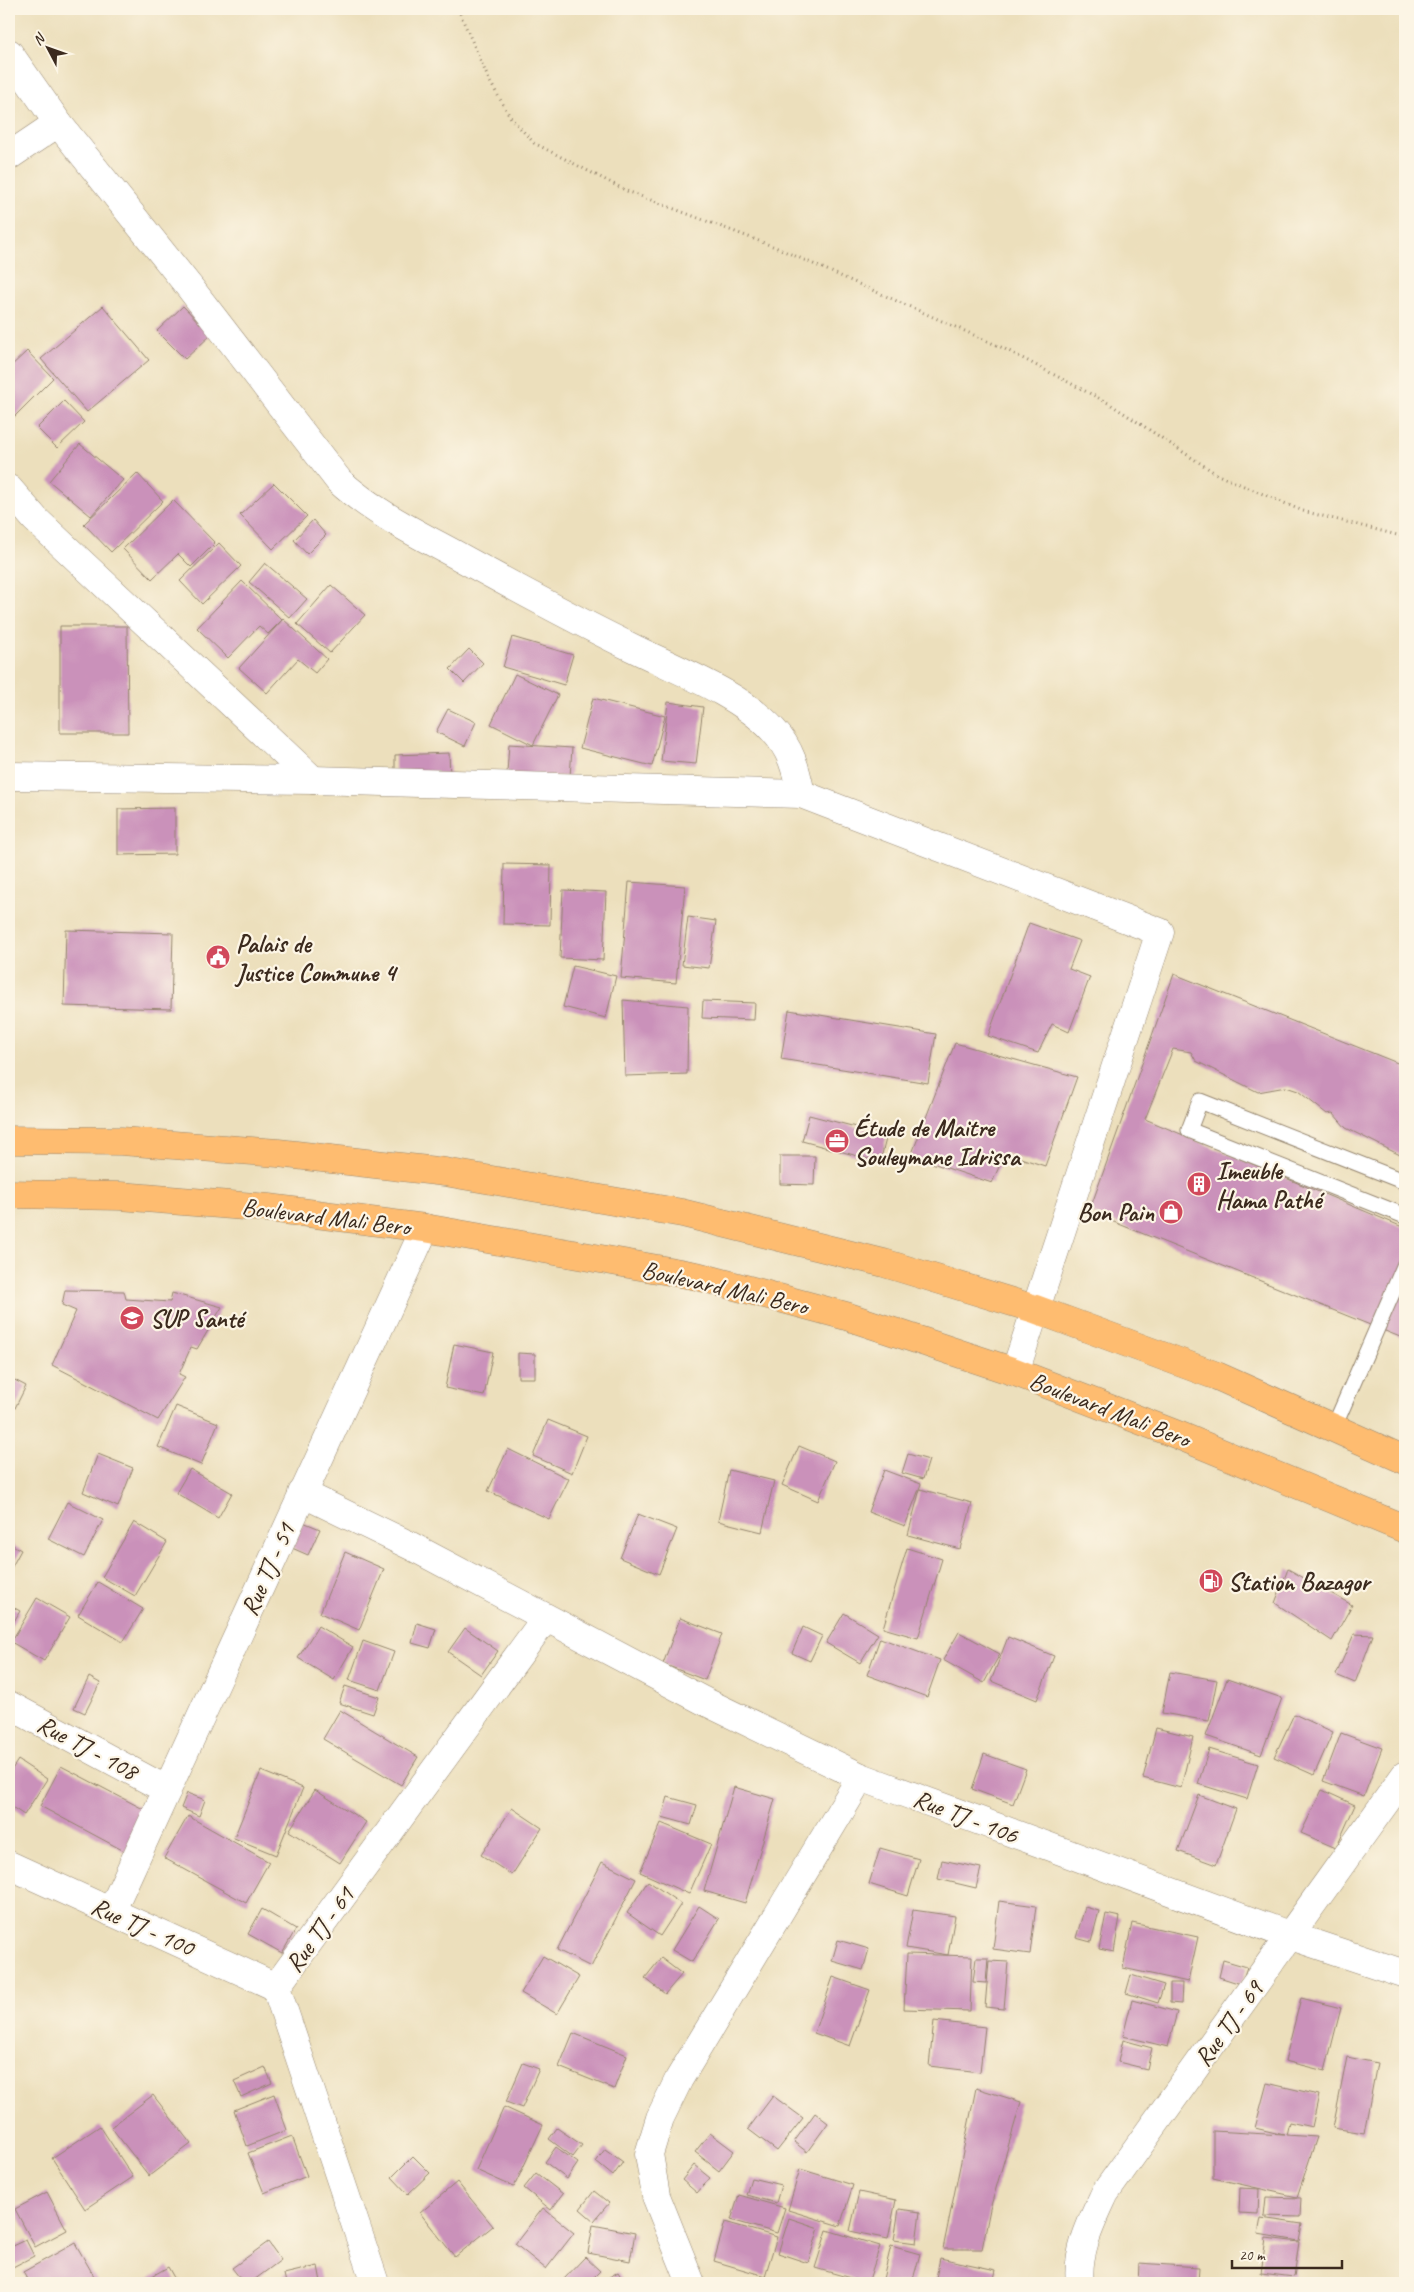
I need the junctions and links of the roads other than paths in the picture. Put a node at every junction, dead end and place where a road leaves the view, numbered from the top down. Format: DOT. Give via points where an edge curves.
graph roads {
  1 [pos="9,53"];
  2 [pos="58,123"];
  3 [pos="9,156"];
  4 [pos="9,489"];
  5 [pos="9,776"];
  6 [pos="313,780"];
  7 [pos="801,794"];
  8 [pos="9,1140"];
  9 [pos="1405,1182"];
  10 [pos="9,1194"];
  11 [pos="1405,1216"];
  12 [pos="425,1228"];
  13 [pos="1405,1264"];
  14 [pos="1035,1309"];
  15 [pos="1015,1372"];
  16 [pos="1334,1427"];
  17 [pos="1405,1460"];
  18 [pos="302,1493"];
  19 [pos="1405,1529"];
  20 [pos="545,1619"];
  21 [pos="9,1705"];
  22 [pos="1405,1775"];
  23 [pos="861,1777"];
  24 [pos="167,1790"];
  25 [pos="9,1865"];
  26 [pos="111,1912"];
  27 [pos="1291,1936"];
  28 [pos="1405,1974"];
  29 [pos="276,1987"];
  30 [pos="375,2283"];
  31 [pos="691,2283"];
  32 [pos="1080,2283"];
  1 -- 2 [label="street"];
  2 -- 3 [label="street"];
  2 -- 7 [label="street" via="319,456 357,497 387,517 571,618 699,680 749,709 773,729 788,748"];
  4 -- 6 [label="street" via="35,518"];
  5 -- 6 [label="street"];
  6 -- 7 [label="street"];
  7 -- 14 [label="street" via="1160,932"];
  8 -- 14 [label="main road" via="121,1141 278,1153 445,1172 682,1213 884,1263"];
  9 -- 11 [label="lane" via="1200,1101 1189,1130"];
  10 -- 12 [label="main road, Boulevard Mali Bero" via="120,1196 249,1206"];
  12 -- 15 [label="main road, Boulevard Mali Bero" via="697,1276 846,1316"];
  12 -- 18 [label="street, Rue TJ - 51"];
  13 -- 16 [label="lane"];
  14 -- 15 [label="street"];
  14 -- 16 [label="main road" via="1217,1376"];
  15 -- 19 [label="main road, Boulevard Mali Bero"];
  16 -- 17 [label="main road"];
  18 -- 20 [label="street, Rue TJ - 106" via="411,1546"];
  18 -- 24 [label="street, Rue TJ - 51"];
  20 -- 23 [label="street, Rue TJ - 106"];
  20 -- 29 [label="street, Rue TJ - 61"];
  21 -- 24 [label="street, Rue TJ - 108"];
  22 -- 27 [label="street, Rue TJ - 69"];
  23 -- 27 [label="street, Rue TJ - 106"];
  23 -- 31 [label="street" via="678,2079 660,2118 649,2154 656,2196"];
  24 -- 26 [label="street, Rue TJ - 51"];
  25 -- 26 [label="street, Rue TJ - 100"];
  26 -- 29 [label="street, Rue TJ - 100"];
  27 -- 28 [label="street, Rue TJ - 106"];
  27 -- 32 [label="street, Rue TJ - 69" via="1105,2193 1086,2235"];
  29 -- 30 [label="street, Rue TJ - 61"];
}
